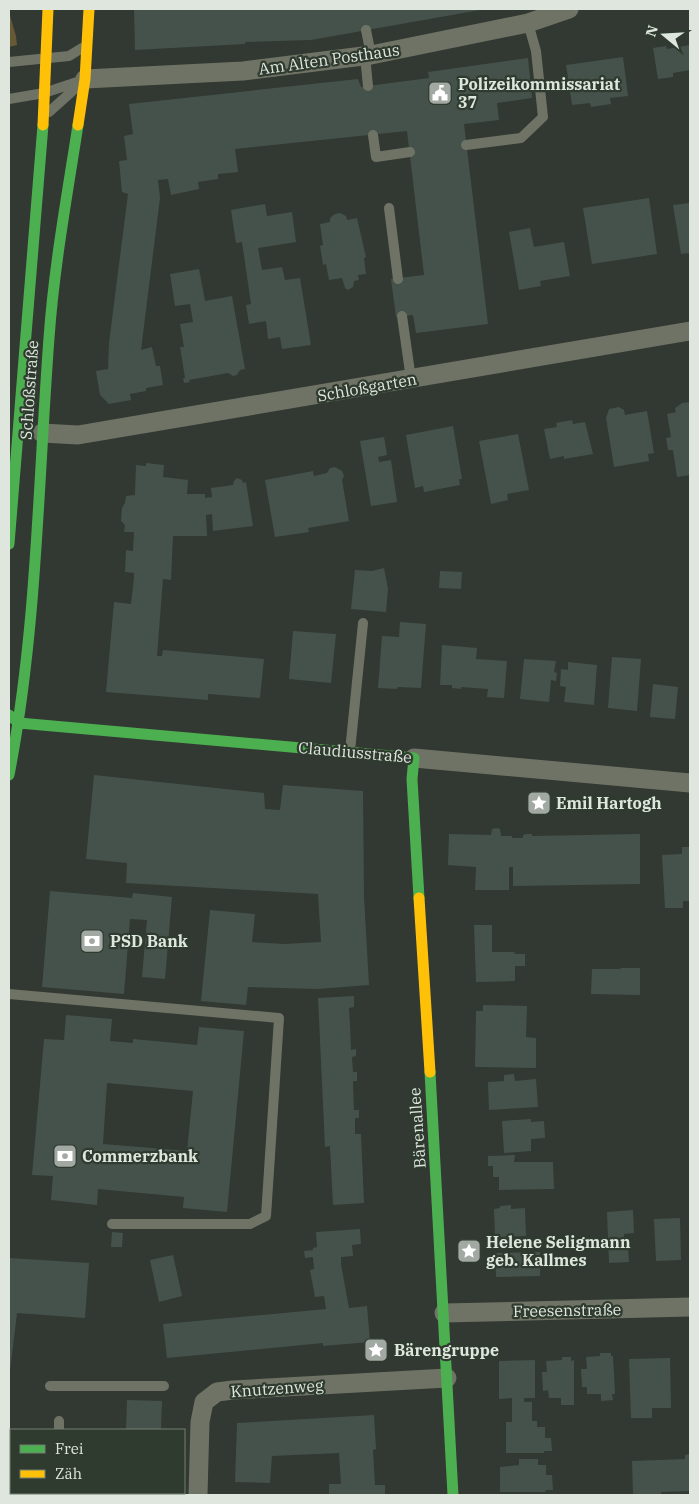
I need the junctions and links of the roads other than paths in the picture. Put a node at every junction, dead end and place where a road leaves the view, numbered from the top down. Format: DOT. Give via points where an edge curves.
graph roads {
  1 [pos="48,9"];
  2 [pos="89,9"];
  3 [pos="563,10"];
  4 [pos="528,23"];
  5 [pos="366,30"];
  6 [pos="88,43"];
  7 [pos="368,55"];
  8 [pos="46,59"];
  9 [pos="9,62"];
  10 [pos="85,79"];
  11 [pos="368,86"];
  12 [pos="44,92"];
  13 [pos="9,99"];
  14 [pos="43,117"];
  15 [pos="373,136"];
  16 [pos="466,144"];
  17 [pos="410,152"];
  18 [pos="389,208"];
  19 [pos="398,279"];
  20 [pos="402,316"];
  21 [pos="690,331"];
  22 [pos="411,379"];
  23 [pos="42,433"];
  24 [pos="9,544"];
  25 [pos="363,623"];
  26 [pos="9,714"];
  27 [pos="14,726"];
  28 [pos="350,752"];
  29 [pos="414,758"];
  30 [pos="9,775"];
  31 [pos="690,783"];
  32 [pos="9,994"];
  33 [pos="112,1224"];
  34 [pos="690,1307"];
  35 [pos="444,1313"];
  36 [pos="447,1378"];
  37 [pos="50,1386"];
  38 [pos="164,1386"];
  39 [pos="91,1495"];
  40 [pos="120,1495"];
  41 [pos="198,1495"];
  42 [pos="453,1495"];
  1 -- 8 [label="main road, Schloßstraße"];
  2 -- 6 [label="main road, Schloßstraße"];
  3 -- 4 [label="street, Am Alten Posthaus"];
  4 -- 7 [label="street, Am Alten Posthaus"];
  4 -- 16 [label="lane" via="536,51 543,117 521,138"];
  5 -- 7 [label="lane"];
  6 -- 8 [label="lane" via="69,56"];
  6 -- 10 [label="main road, Schloßstraße"];
  7 -- 10 [label="street, Am Alten Posthaus" via="243,71"];
  7 -- 11 [label="lane"];
  8 -- 9 [label="lane"];
  8 -- 12 [label="main road, Schloßstraße"];
  10 -- 12 [label="lane"];
  10 -- 14 [label="lane"];
  10 -- 23 [label="main road, Schloßstraße" via="55,273"];
  12 -- 13 [label="lane"];
  12 -- 14 [label="main road, Schloßstraße"];
  14 -- 24 [label="main road, Schloßstraße"];
  15 -- 17 [label="lane" via="376,157"];
  18 -- 19 [label="lane"];
  20 -- 22 [label="lane"];
  21 -- 22 [label="street, Schloßgarten"];
  22 -- 23 [label="street, Schloßgarten" via="78,436"];
  23 -- 27 [label="main road, Schloßstraße" via="29,642"];
  25 -- 28 [label="lane"];
  26 -- 27 [label="main road"];
  27 -- 28 [label="main road, Claudiusstraße"];
  27 -- 30 [label="main road, Schloßstraße"];
  28 -- 29 [label="main road, Claudiusstraße"];
  29 -- 31 [label="street, Claudiusstraße"];
  29 -- 35 [label="main road, Bärenallee" via="412,779"];
  32 -- 33 [label="lane" via="279,1018 266,1216 250,1224"];
  34 -- 35 [label="street, Freesenstraße"];
  35 -- 36 [label="main road, Bärenallee"];
  36 -- 41 [label="street, Knutzenweg" via="217,1392 204,1402 200,1422"];
  36 -- 42 [label="main road, Bärenallee"];
  37 -- 38 [label="lane"];
  39 -- 40 [label="lane"];
}
